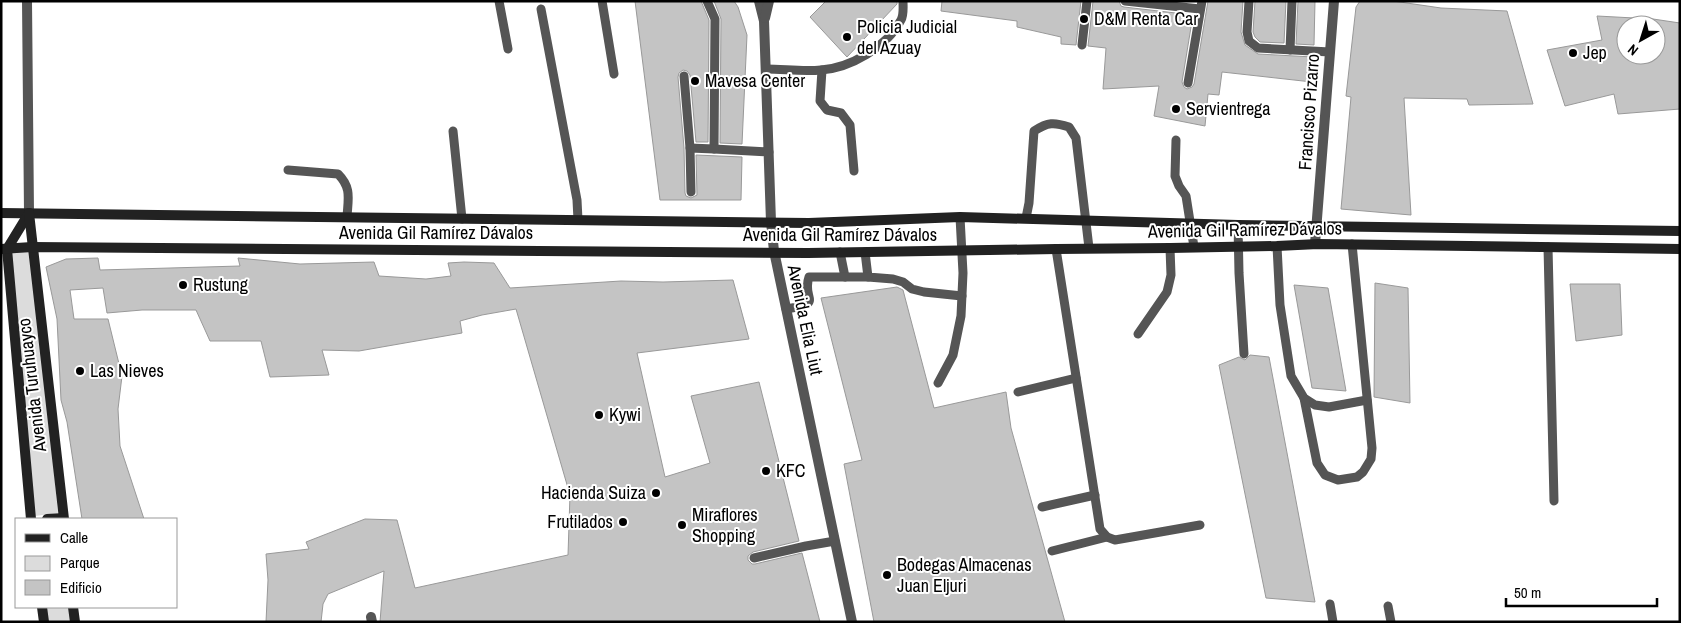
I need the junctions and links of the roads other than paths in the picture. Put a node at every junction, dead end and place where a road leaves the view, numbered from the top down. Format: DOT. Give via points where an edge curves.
graph roads {
  1 [pos="27,1"];
  2 [pos="499,1"];
  3 [pos="602,1"];
  4 [pos="707,1"];
  5 [pos="759,1"];
  6 [pos="768,1"];
  7 [pos="903,1"];
  8 [pos="1086,1"];
  9 [pos="1125,1"];
  10 [pos="1249,1"];
  11 [pos="1292,1"];
  12 [pos="1334,1"];
  13 [pos="1201,5"];
  14 [pos="542,9"];
  15 [pos="764,21"];
  16 [pos="1082,45"];
  17 [pos="508,49"];
  18 [pos="1290,50"];
  19 [pos="1330,52"];
  20 [pos="766,69"];
  21 [pos="822,70"];
  22 [pos="614,74"];
  23 [pos="684,76"];
  24 [pos="1188,83"];
  25 [pos="453,131"];
  26 [pos="1176,140"];
  27 [pos="690,148"];
  28 [pos="714,149"];
  29 [pos="769,152"];
  30 [pos="288,170"];
  31 [pos="854,170"];
  32 [pos="691,192"];
  33 [pos="1,213"];
  34 [pos="29,213"];
  35 [pos="346,217"];
  36 [pos="960,217"];
  37 [pos="1026,218"];
  38 [pos="462,219"];
  39 [pos="578,220"];
  40 [pos="1086,221"];
  41 [pos="771,222"];
  42 [pos="1191,222"];
  43 [pos="1238,225"];
  44 [pos="1317,225"];
  45 [pos="1680,231"];
  46 [pos="1316,244"];
  47 [pos="1352,244"];
  48 [pos="1277,246"];
  49 [pos="32,247"];
  50 [pos="1239,247"];
  51 [pos="1548,247"];
  52 [pos="1056,248"];
  53 [pos="1089,248"];
  54 [pos="1170,248"];
  55 [pos="1194,248"];
  56 [pos="4,249"];
  57 [pos="1680,249"];
  58 [pos="962,250"];
  59 [pos="774,251"];
  60 [pos="840,252"];
  61 [pos="865,252"];
  62 [pos="845,277"];
  63 [pos="868,277"];
  64 [pos="962,296"];
  65 [pos="786,309"];
  66 [pos="1138,334"];
  67 [pos="1244,354"];
  68 [pos="1076,378"];
  69 [pos="938,383"];
  70 [pos="1018,392"];
  71 [pos="1304,398"];
  72 [pos="1368,400"];
  73 [pos="1095,495"];
  74 [pos="1554,501"];
  75 [pos="1042,507"];
  76 [pos="31,518"];
  77 [pos="63,518"];
  78 [pos="1200,526"];
  79 [pos="1106,537"];
  80 [pos="835,541"];
  81 [pos="1052,551"];
  82 [pos="754,558"];
  83 [pos="1330,604"];
  84 [pos="1388,606"];
  85 [pos="42,608"];
  86 [pos="73,608"];
  87 [pos="44,622"];
  88 [pos="75,622"];
  89 [pos="852,622"];
  90 [pos="1333,622"];
  91 [pos="1391,622"];
  1 -- 34 [label="street"];
  2 -- 17 [label="lane"];
  3 -- 22 [label="lane"];
  4 -- 28 [label="lane" via="715,19"];
  5 -- 15 [label="street, Avenida Elia Liut"];
  6 -- 15 [label="street, Avenida Elia Liut"];
  7 -- 21 [label="lane" via="902,18 892,33 869,54 849,64"];
  8 -- 16 [label="lane"];
  9 -- 13 [label="lane"];
  10 -- 18 [label="lane" via="1249,41 1258,48"];
  11 -- 18 [label="lane"];
  12 -- 19 [label="street, Francisco Pizarro"];
  13 -- 24 [label="lane"];
  14 -- 39 [label="lane"];
  15 -- 20 [label="street, Avenida Elia Liut"];
  18 -- 19 [label="lane"];
  19 -- 44 [label="street, Francisco Pizarro"];
  20 -- 21 [label="lane"];
  20 -- 29 [label="street, Avenida Elia Liut"];
  21 -- 31 [label="lane" via="820,101 827,110 841,113 850,125"];
  23 -- 27 [label="lane"];
  25 -- 38 [label="lane"];
  26 -- 42 [label="lane" via="1175,176 1186,196"];
  27 -- 28 [label="lane"];
  27 -- 32 [label="lane"];
  28 -- 29 [label="lane"];
  29 -- 41 [label="street, Avenida Elia Liut"];
  30 -- 35 [label="lane" via="338,174 348,190"];
  33 -- 34 [label="main road, Avenida Gil Ramírez Dávalos"];
  34 -- 35 [label="main road, Avenida Gil Ramírez Dávalos"];
  34 -- 49 [label="main road, Avenida Turuhuayco"];
  34 -- 56 [label="main road"];
  35 -- 38 [label="main road, Avenida Gil Ramírez Dávalos"];
  36 -- 37 [label="main road, Avenida Gil Ramírez Dávalos"];
  36 -- 41 [label="main road, Avenida Gil Ramírez Dávalos"];
  36 -- 58 [label="lane"];
  37 -- 40 [label="main road, Avenida Gil Ramírez Dávalos"];
  37 -- 40 [label="lane" via="1034,131 1046,124 1057,124 1069,127 1076,138"];
  38 -- 39 [label="main road, Avenida Gil Ramírez Dávalos"];
  39 -- 41 [label="main road, Avenida Gil Ramírez Dávalos"];
  40 -- 42 [label="main road, Avenida Gil Ramírez Dávalos"];
  40 -- 53 [label="lane"];
  41 -- 59 [label="street, Avenida Elia Liut"];
  42 -- 43 [label="main road, Avenida Gil Ramírez Dávalos"];
  42 -- 55 [label="lane"];
  43 -- 44 [label="main road, Avenida Gil Ramírez Dávalos"];
  43 -- 50 [label="lane"];
  44 -- 45 [label="main road, Avenida Gil Ramírez Dávalos"];
  44 -- 46 [label="street, Francisco Pizarro"];
  46 -- 47 [label="main road, Avenida Gil Ramírez Dávalos"];
  46 -- 48 [label="main road, Avenida Gil Ramírez Dávalos"];
  47 -- 51 [label="main road, Avenida Gil Ramírez Dávalos"];
  47 -- 72 [label="lane"];
  48 -- 50 [label="main road, Avenida Gil Ramírez Dávalos"];
  48 -- 71 [label="lane" via="1280,305 1291,376"];
  49 -- 56 [label="main road, Avenida Gil Ramírez Dávalos"];
  49 -- 59 [label="main road, Avenida Gil Ramírez Dávalos"];
  49 -- 77 [label="main road, Avenida Turuhuayco"];
  50 -- 55 [label="main road, Avenida Gil Ramírez Dávalos"];
  50 -- 67 [label="lane"];
  51 -- 57 [label="main road, Avenida Gil Ramírez Dávalos"];
  51 -- 74 [label="lane"];
  52 -- 53 [label="main road, Avenida Gil Ramírez Dávalos"];
  52 -- 58 [label="main road, Avenida Gil Ramírez Dávalos"];
  52 -- 68 [label="lane"];
  53 -- 54 [label="main road, Avenida Gil Ramírez Dávalos"];
  54 -- 55 [label="main road, Avenida Gil Ramírez Dávalos"];
  54 -- 66 [label="lane" via="1171,275 1167,292"];
  56 -- 76 [label="main road"];
  58 -- 61 [label="main road, Avenida Gil Ramírez Dávalos"];
  58 -- 64 [label="lane"];
  59 -- 60 [label="main road, Avenida Gil Ramírez Dávalos"];
  59 -- 65 [label="street, Avenida Elia Liut"];
  60 -- 61 [label="main road, Avenida Gil Ramírez Dávalos"];
  60 -- 62 [label="lane"];
  61 -- 63 [label="lane"];
  62 -- 63 [label="lane"];
  62 -- 65 [label="lane" via="809,277 810,303"];
  63 -- 64 [label="lane" via="893,279 924,292"];
  64 -- 69 [label="lane" via="953,355"];
  65 -- 80 [label="street, Avenida Elia Liut"];
  68 -- 70 [label="lane"];
  68 -- 73 [label="lane"];
  71 -- 72 [label="lane" via="1315,405 1329,407"];
  71 -- 72 [label="lane" via="1317,463 1325,474 1338,480 1357,478 1371,459"];
  73 -- 75 [label="lane"];
  73 -- 79 [label="lane" via="1100,529"];
  78 -- 79 [label="lane" via="1115,540"];
  79 -- 81 [label="lane"];
  80 -- 82 [label="lane"];
  80 -- 89 [label="street, Avenida Elia Liut"];
  83 -- 90 [label="lane"];
  84 -- 91 [label="lane"];
  85 -- 87 [label="main road"];
  86 -- 88 [label="main road"];
}
